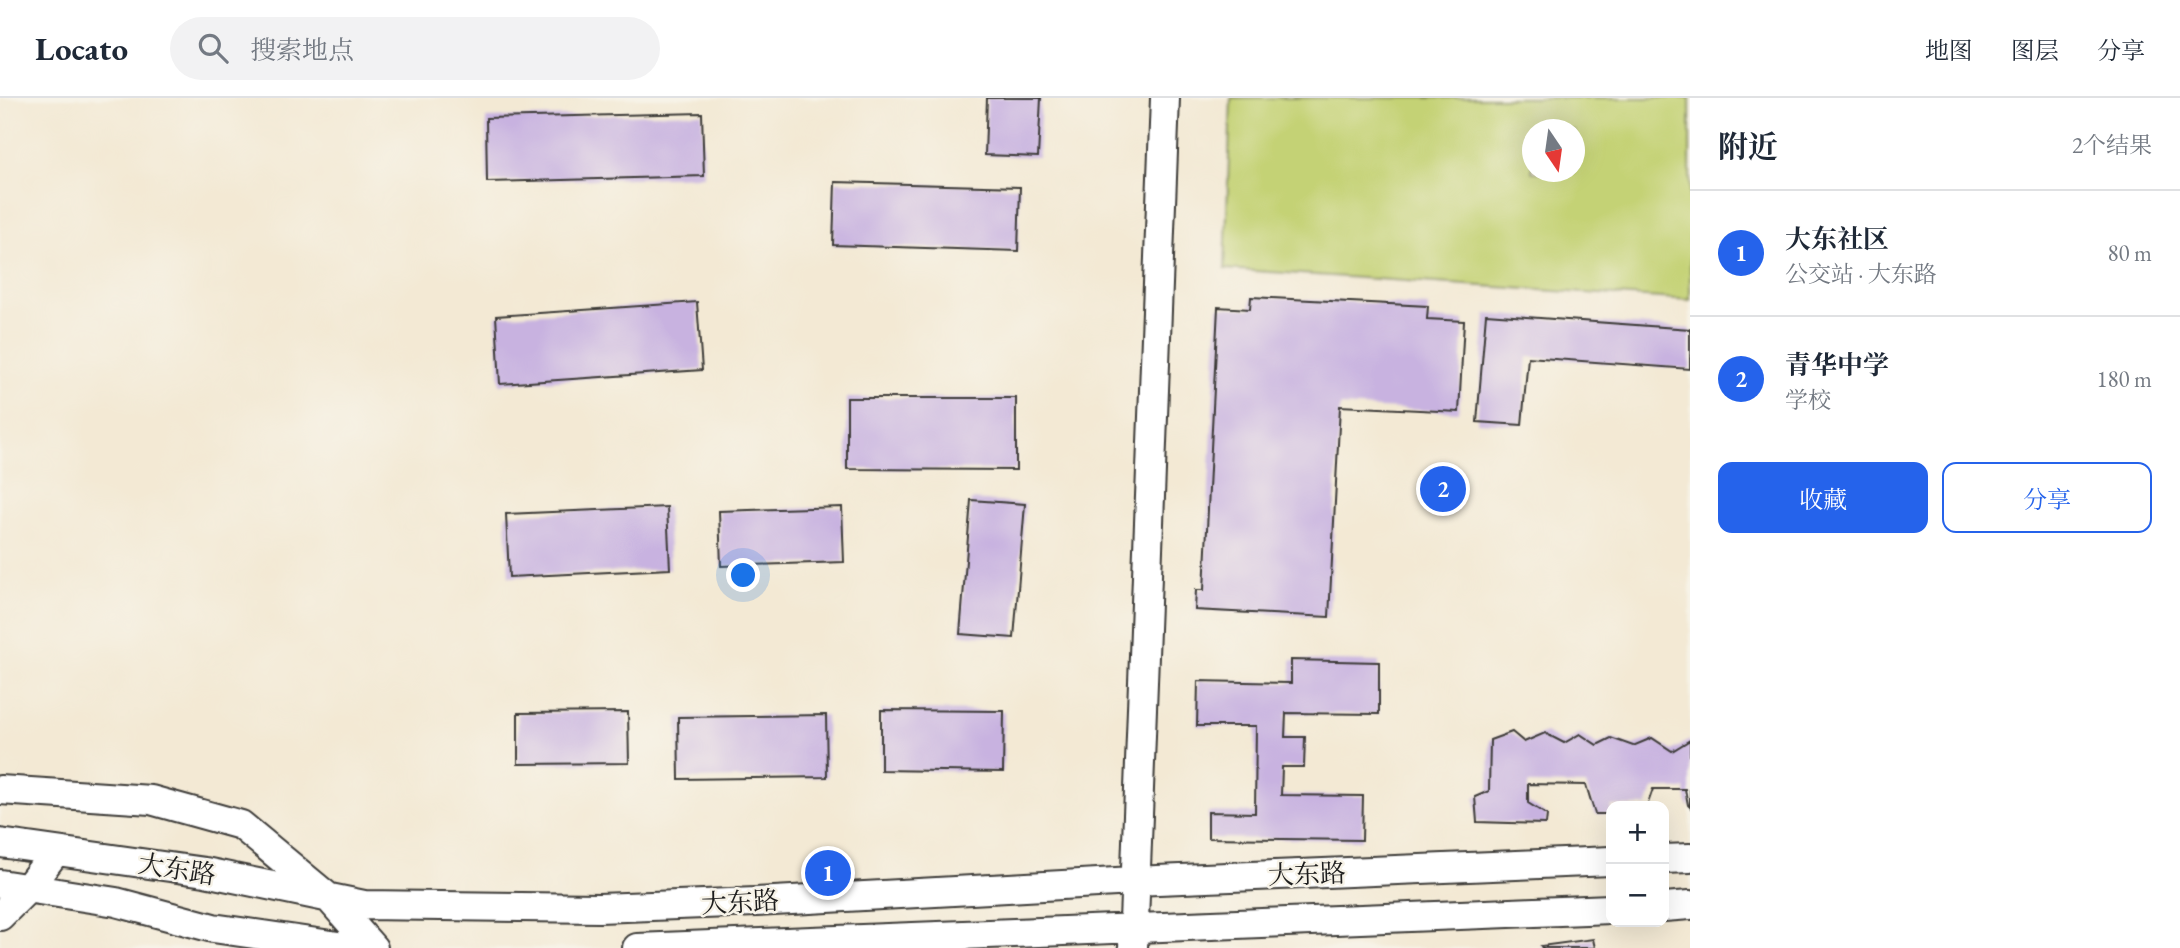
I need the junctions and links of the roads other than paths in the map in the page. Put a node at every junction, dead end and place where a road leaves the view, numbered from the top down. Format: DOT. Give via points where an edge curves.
graph roads {
  1 [pos="1165,98"];
  2 [pos="0,790"];
  3 [pos="0,843"];
  4 [pos="56,850"];
  5 [pos="1690,858"];
  6 [pos="1669,859"];
  7 [pos="1606,861"];
  8 [pos="1134,881"];
  9 [pos="14,887"];
  10 [pos="329,898"];
  11 [pos="1690,905"];
  12 [pos="1669,906"];
  13 [pos="1606,909"];
  14 [pos="0,916"];
  15 [pos="352,948"];
  16 [pos="373,948"];
  17 [pos="637,948"];
  18 [pos="1133,948"];
  1 -- 8 [label="street"];
  2 -- 10 [label="street" via="151,800 241,825"];
  3 -- 4 [label="street, 大东路"];
  4 -- 9 [label="street"];
  4 -- 10 [label="street, 大东路" via="205,872"];
  5 -- 6 [label="street"];
  7 -- 8 [label="street, 大东路"];
  8 -- 10 [label="street, 大东路" via="598,908 364,905"];
  8 -- 18 [label="street"];
  9 -- 14 [label="street"];
  9 -- 15 [label="street, 大东路" via="116,902 213,928"];
  10 -- 16 [label="street"];
  11 -- 12 [label="street"];
  13 -- 17 [label="street, 大东路"];
}
